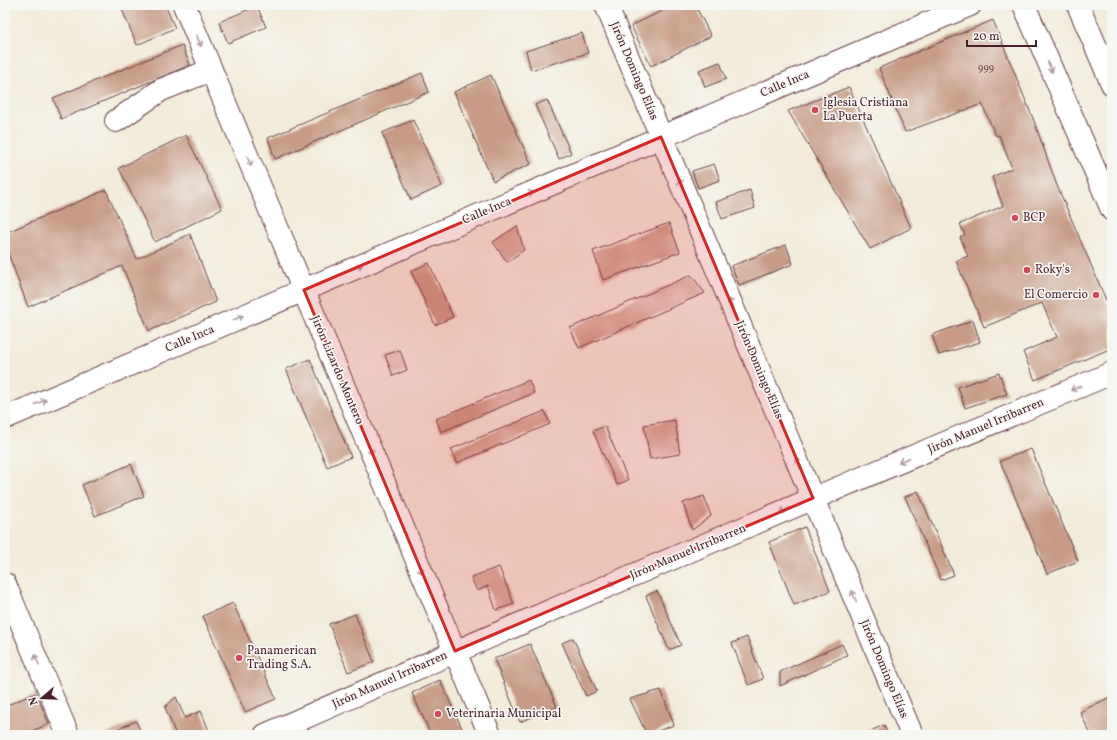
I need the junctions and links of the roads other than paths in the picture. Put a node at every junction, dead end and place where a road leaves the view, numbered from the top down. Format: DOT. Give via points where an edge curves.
graph roads {
  1 [pos="184,5"];
  2 [pos="606,5"];
  3 [pos="970,5"];
  4 [pos="1024,5"];
  5 [pos="1078,5"];
  6 [pos="211,70"];
  7 [pos="1112,84"];
  8 [pos="116,121"];
  9 [pos="661,137"];
  10 [pos="1112,210"];
  11 [pos="304,290"];
  12 [pos="1112,373"];
  13 [pos="5,418"];
  14 [pos="813,498"];
  15 [pos="5,584"];
  16 [pos="455,651"];
  17 [pos="68,735"];
  18 [pos="265,735"];
  19 [pos="490,735"];
  20 [pos="912,735"];
  1 -- 6 [label="street, Jirón Lizardo Montero, one-way"];
  2 -- 9 [label="street, Jirón Domingo Elías"];
  3 -- 9 [label="street, Calle Inca"];
  4 -- 10 [label="street, one-way"];
  5 -- 7 [label="street"];
  6 -- 8 [label="street" via="161,90"];
  6 -- 11 [label="street, Jirón Lizardo Montero, one-way"];
  11 -- 9 [label="street, Calle Inca, one-way"];
  14 -- 9 [label="street, Jirón Domingo Elías, one-way"];
  13 -- 11 [label="street, Calle Inca, one-way"];
  11 -- 16 [label="street, Jirón Lizardo Montero, one-way"];
  12 -- 14 [label="street, Jirón Manuel Irribarren, one-way"];
  14 -- 16 [label="street, Jirón Manuel Irribarren, one-way"];
  20 -- 14 [label="street, Jirón Domingo Elías, one-way"];
  17 -- 15 [label="street, one-way"];
  16 -- 18 [label="street, Jirón Manuel Irribarren"];
  16 -- 19 [label="street, Jirón Lizardo Montero"];
}
